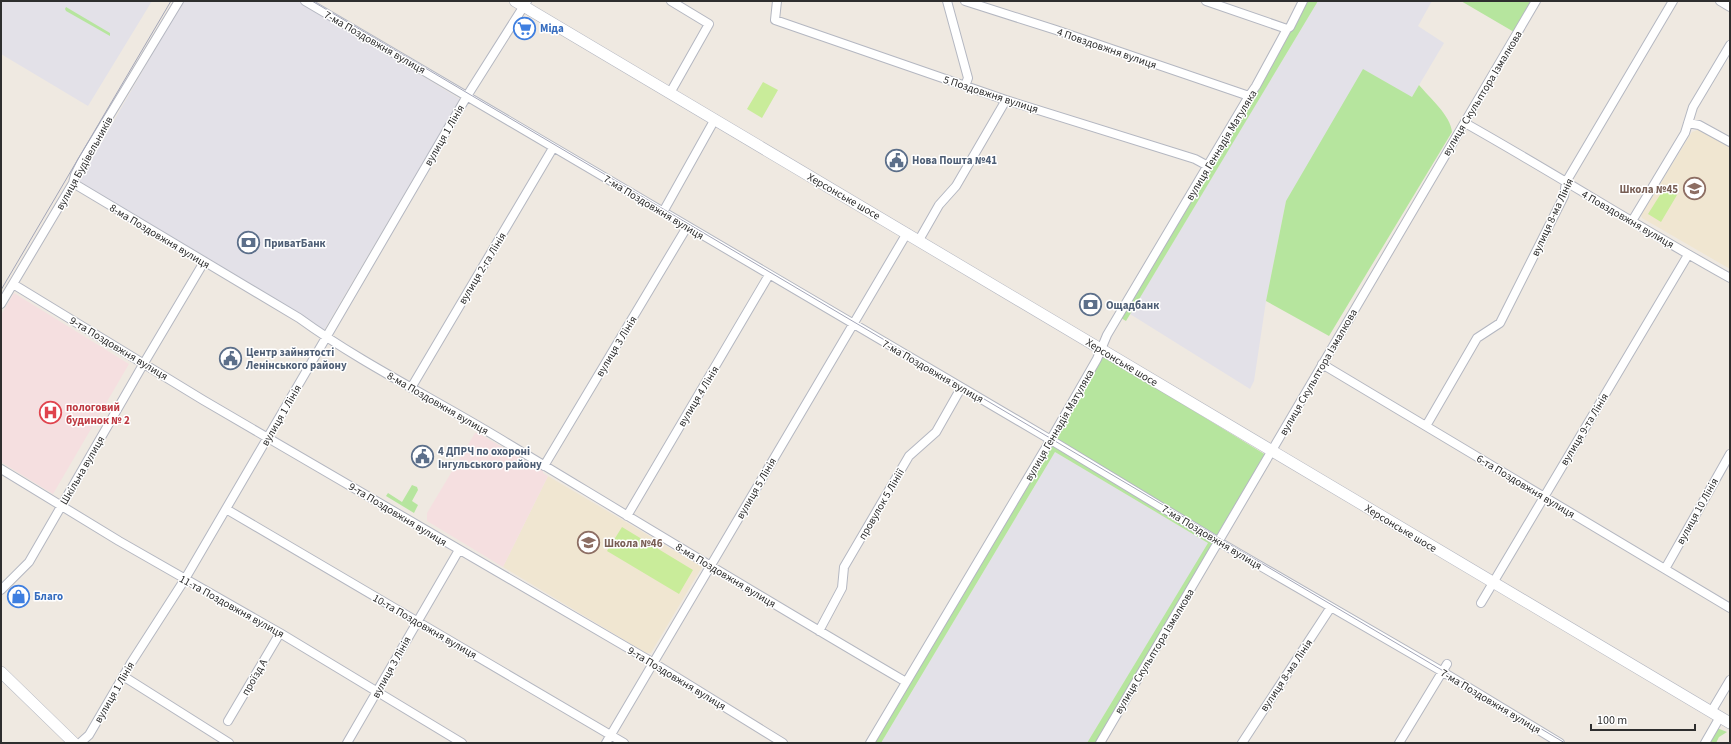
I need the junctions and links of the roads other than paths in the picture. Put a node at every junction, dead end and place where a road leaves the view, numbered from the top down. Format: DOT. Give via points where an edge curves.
graph roads {
  1 [pos="179,1"];
  2 [pos="305,1"];
  3 [pos="671,1"];
  4 [pos="777,1"];
  5 [pos="948,1"];
  6 [pos="965,1"];
  7 [pos="1206,1"];
  8 [pos="1303,1"];
  9 [pos="1536,1"];
  10 [pos="1673,1"];
  11 [pos="1720,1"];
  12 [pos="522,3"];
  13 [pos="1730,7"];
  14 [pos="1287,29"];
  15 [pos="1730,45"];
  16 [pos="966,86"];
  17 [pos="670,93"];
  18 [pos="467,96"];
  19 [pos="1249,96"];
  20 [pos="1006,100"];
  21 [pos="715,120"];
  22 [pos="1465,123"];
  23 [pos="1688,123"];
  24 [pos="1730,142"];
  25 [pos="553,148"];
  26 [pos="1208,166"];
  27 [pos="1566,182"];
  28 [pos="74,183"];
  29 [pos="663,212"];
  30 [pos="1632,221"];
  31 [pos="687,227"];
  32 [pos="907,233"];
  33 [pos="919,240"];
  34 [pos="1688,254"];
  35 [pos="204,262"];
  36 [pos="769,275"];
  37 [pos="1730,278"];
  38 [pos="13,284"];
  39 [pos="1,304"];
  40 [pos="852,324"];
  41 [pos="326,338"];
  42 [pos="1101,350"];
  43 [pos="144,363"];
  44 [pos="1322,364"];
  45 [pos="411,388"];
  46 [pos="961,388"];
  47 [pos="1426,426"];
  48 [pos="268,437"];
  49 [pos="1051,440"];
  50 [pos="1272,452"];
  51 [pos="1730,454"];
  52 [pos="544,466"];
  53 [pos="1,469"];
  54 [pos="1544,497"];
  55 [pos="61,506"];
  56 [pos="226,509"];
  57 [pos="627,516"];
  58 [pos="1219,542"];
  59 [pos="459,550"];
  60 [pos="711,566"];
  61 [pos="1665,569"];
  62 [pos="185,579"];
  63 [pos="1493,582"];
  64 [pos="1,590"];
  65 [pos="1481,603"];
  66 [pos="1331,607"];
  67 [pos="1730,608"];
  68 [pos="417,622"];
  69 [pos="819,631"];
  70 [pos="280,633"];
  71 [pos="652,662"];
  72 [pos="1447,664"];
  73 [pos="1,672"];
  74 [pos="1443,672"];
  75 [pos="123,676"];
  76 [pos="1730,680"];
  77 [pos="906,682"];
  78 [pos="378,692"];
  79 [pos="1721,717"];
  80 [pos="228,721"];
  81 [pos="1544,734"];
  82 [pos="610,735"];
  83 [pos="74,743"];
  84 [pos="80,743"];
  85 [pos="229,743"];
  86 [pos="347,743"];
  87 [pos="462,743"];
  88 [pos="606,743"];
  89 [pos="624,743"];
  90 [pos="784,743"];
  91 [pos="870,743"];
  92 [pos="1100,743"];
  93 [pos="1242,743"];
  94 [pos="1399,743"];
  95 [pos="1543,743"];
  96 [pos="1560,743"];
  97 [pos="1705,743"];
  1 -- 28 [label="street, вулиця Будівельників" via="82,161 75,174"];
  2 -- 18 [label="street, 7-ма Поздовжня вулиця"];
  3 -- 17 [label="street" via="708,23 708,28"];
  4 -- 16 [label="street, 5 Поздовжня вулиця" via="775,20"];
  5 -- 16 [label="street" via="968,78"];
  6 -- 19 [label="street, 4 Повздовжня вулиця"];
  7 -- 14 [label="street"];
  8 -- 14 [label="street, вулиця Геннадія Матуляка"];
  9 -- 22 [label="street, вулиця Скульптора Ізмалкова"];
  10 -- 27 [label="street, вулиця 8-ма Лінія"];
  11 -- 13 [label="street"];
  12 -- 17 [label="main road, Херсонське шосе"];
  12 -- 18 [label="street, вулиця 1 Лінія"];
  14 -- 19 [label="street, вулиця Геннадія Матуляка"];
  15 -- 23 [label="street" via="1693,107"];
  16 -- 20 [label="street, 5 Поздовжня вулиця"];
  17 -- 21 [label="main road, Херсонське шосе"];
  18 -- 25 [label="street, 7-ма Поздовжня вулиця"];
  18 -- 41 [label="street, вулиця 1 Лінія"];
  19 -- 26 [label="street, вулиця Геннадія Матуляка"];
  20 -- 26 [label="street, 5 Поздовжня вулиця" via="1194,159"];
  20 -- 33 [label="street" via="956,186 939,205"];
  21 -- 29 [label="street"];
  21 -- 32 [label="main road, Херсонське шосе"];
  22 -- 27 [label="street, 4 Повздовжня вулиця"];
  22 -- 44 [label="street, вулиця Скульптора Ізмалкова"];
  23 -- 24 [label="street" via="1699,125"];
  23 -- 30 [label="street"];
  25 -- 29 [label="street, 7-ма Поздовжня вулиця"];
  25 -- 45 [label="street, вулиця 2-га Лінія"];
  26 -- 42 [label="street, вулиця Геннадія Матуляка" via="1107,335"];
  27 -- 30 [label="street, 4 Повздовжня вулиця"];
  27 -- 47 [label="street, вулиця 8-ма Лінія" via="1564,196 1500,323 1477,338"];
  28 -- 35 [label="street, 8-ма Поздовжня вулиця"];
  28 -- 38 [label="street, вулиця Будівельників"];
  29 -- 31 [label="street, 7-ма Поздовжня вулиця"];
  30 -- 34 [label="street, 4 Повздовжня вулиця"];
  31 -- 36 [label="street, 7-ма Поздовжня вулиця"];
  31 -- 52 [label="street, вулиця 3 Лінія"];
  32 -- 33 [label="main road, Херсонське шосе"];
  32 -- 40 [label="street, вулиця 5 Лінія"];
  33 -- 42 [label="main road, Херсонське шосе"];
  34 -- 37 [label="street, 4 Повздовжня вулиця"];
  34 -- 54 [label="street, вулиця 9-та Лінія"];
  35 -- 41 [label="street, 8-ма Поздовжня вулиця" via="299,318"];
  35 -- 43 [label="street, Шкільна вулиця"];
  36 -- 40 [label="street, 7-ма Поздовжня вулиця"];
  36 -- 57 [label="street, вулиця 4 Лінія"];
  38 -- 39 [label="street, вулиця Будівельників"];
  38 -- 43 [label="street, 9-та Поздовжня вулиця"];
  40 -- 46 [label="street, 7-ма Поздовжня вулиця"];
  40 -- 60 [label="street, вулиця 5 Лінія"];
  41 -- 45 [label="street, 8-ма Поздовжня вулиця"];
  41 -- 48 [label="street, вулиця 1 Лінія"];
  42 -- 49 [label="street, вулиця Геннадія Матуляка"];
  42 -- 50 [label="main road, Херсонське шосе"];
  43 -- 48 [label="street, 9-та Поздовжня вулиця"];
  43 -- 55 [label="street, Шкільна вулиця"];
  44 -- 47 [label="street, 6-та Поздовжня вулиця"];
  44 -- 50 [label="street, вулиця Скульптора Ізмалкова"];
  45 -- 52 [label="street, 8-ма Поздовжня вулиця"];
  46 -- 49 [label="street, 7-ма Поздовжня вулиця"];
  46 -- 69 [label="street, провулок 5 Лініії" via="936,432 911,453 905,462 844,567 842,588"];
  47 -- 54 [label="street, 6-та Поздовжня вулиця"];
  48 -- 56 [label="street, вулиця 1 Лінія"];
  48 -- 59 [label="street, 9-та Поздовжня вулиця"];
  49 -- 58 [label="street, 7-ма Поздовжня вулиця"];
  49 -- 77 [label="street, вулиця Геннадія Матуляка"];
  50 -- 58 [label="street, вулиця Скульптора Ізмалкова"];
  50 -- 63 [label="main road, Херсонське шосе"];
  51 -- 61 [label="street, вулиця 10 Лінія"];
  52 -- 57 [label="street, 8-ма Поздовжня вулиця"];
  53 -- 55 [label="street, 11-та Поздовжня вулиця"];
  54 -- 61 [label="street, 6-та Поздовжня вулиця"];
  54 -- 63 [label="street, вулиця 9-та Лінія"];
  55 -- 62 [label="street, 11-та Поздовжня вулиця"];
  55 -- 64 [label="street, Шкільна вулиця" via="29,562"];
  56 -- 62 [label="street, вулиця 1 Лінія"];
  56 -- 68 [label="street, 10-та Поздовжня вулиця"];
  57 -- 60 [label="street, 8-ма Поздовжня вулиця"];
  58 -- 66 [label="street, 7-ма Поздовжня вулиця"];
  58 -- 92 [label="street, вулиця Скульптора Ізмалкова"];
  59 -- 68 [label="street, вулиця 3 Лінія"];
  59 -- 71 [label="street, 9-та Поздовжня вулиця"];
  60 -- 69 [label="street, 8-ма Поздовжня вулиця"];
  60 -- 71 [label="street, вулиця 5 Лінія"];
  61 -- 67 [label="street, 6-та Поздовжня вулиця"];
  62 -- 70 [label="street, 11-та Поздовжня вулиця"];
  62 -- 75 [label="street, вулиця 1 Лінія"];
  63 -- 65 [label="street, вулиця 9-та Лінія"];
  63 -- 79 [label="main road, Херсонське шосе"];
  66 -- 74 [label="street, 7-ма Поздовжня вулиця"];
  66 -- 93 [label="street, вулиця 8-ма Лінія"];
  68 -- 78 [label="street, вулиця 3 Лінія"];
  68 -- 82 [label="street, 10-та Поздовжня вулиця"];
  69 -- 77 [label="street, 8-ма Поздовжня вулиця"];
  70 -- 78 [label="street, 11-та Поздовжня вулиця"];
  70 -- 80 [label="street, проїзд А"];
  71 -- 82 [label="street, вулиця 5 Лінія"];
  71 -- 90 [label="street, 9-та Поздовжня вулиця"];
  72 -- 74 [label="street"];
  73 -- 83 [label="main road"];
  74 -- 81 [label="street, 7-ма Поздовжня вулиця"];
  74 -- 94 [label="street"];
  75 -- 84 [label="street, вулиця 1 Лінія" via="89,735"];
  75 -- 85 [label="street"];
  76 -- 79 [label="street"];
  77 -- 91 [label="street, вулиця Геннадія Матуляка"];
  78 -- 86 [label="street, вулиця 3 Лінія"];
  78 -- 87 [label="street, 11-та Поздовжня вулиця"];
  79 -- 97 [label="street"];
  81 -- 95 [label="street"];
  81 -- 96 [label="street, 7-ма Поздовжня вулиця"];
  82 -- 88 [label="street, вулиця 5 Лінія"];
  82 -- 89 [label="street, 10-та Поздовжня вулиця"];
}
